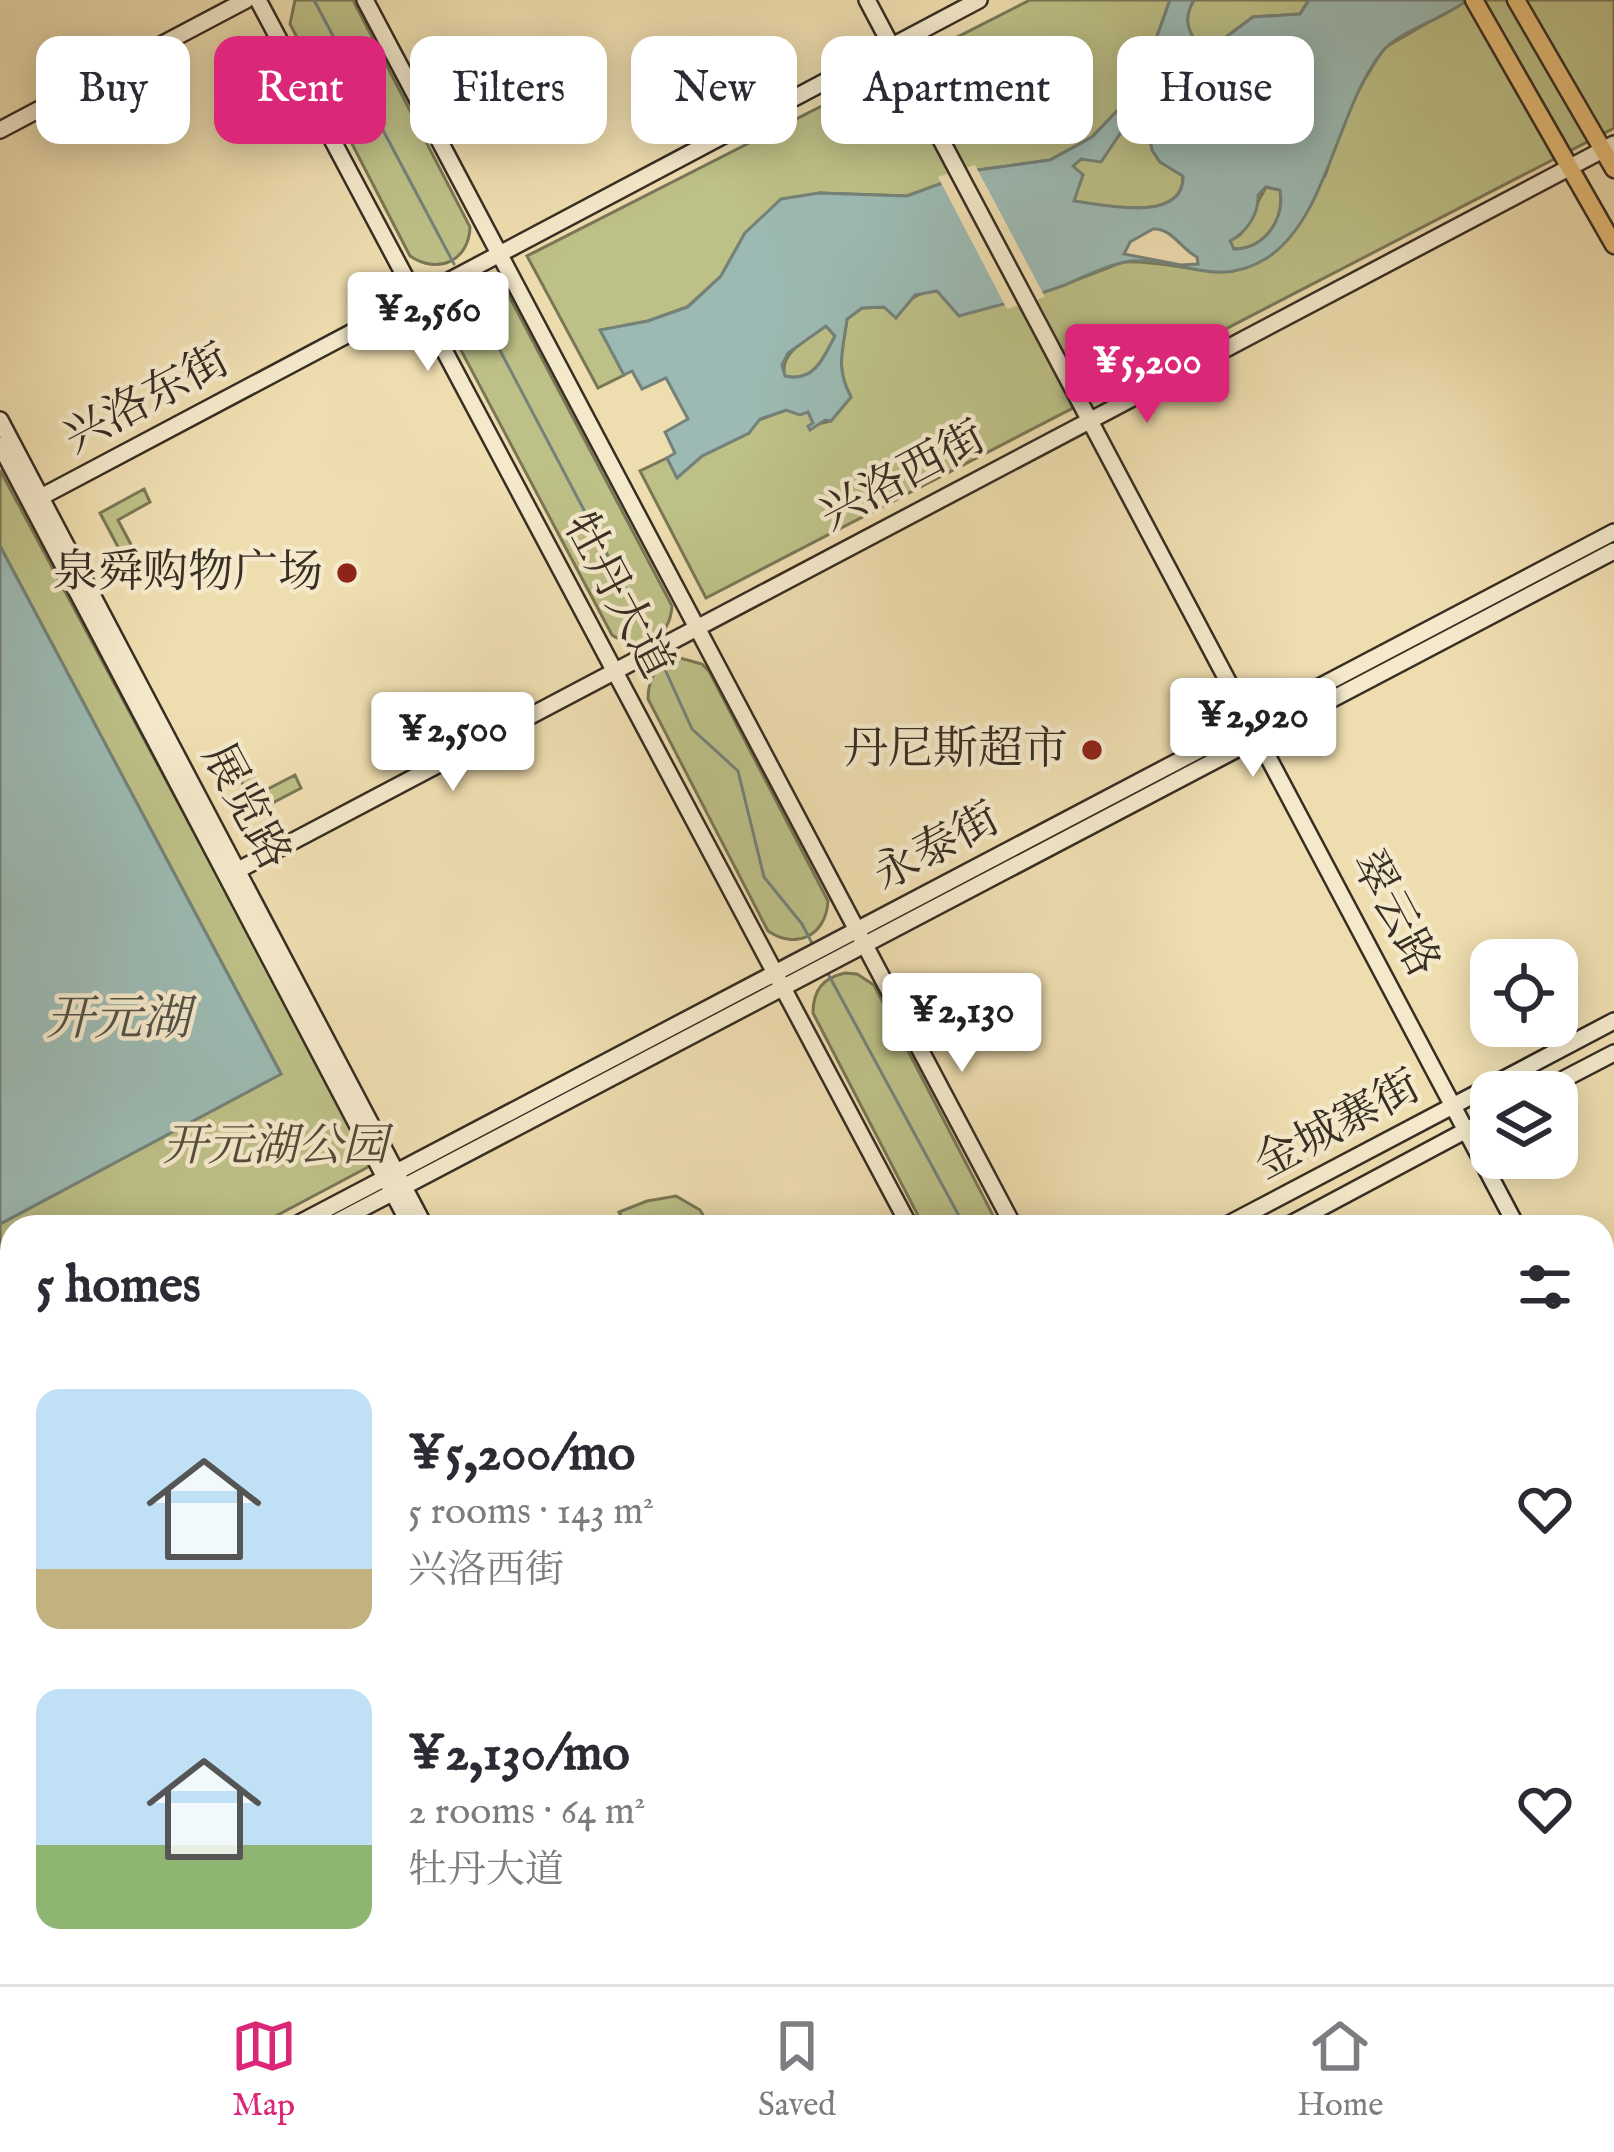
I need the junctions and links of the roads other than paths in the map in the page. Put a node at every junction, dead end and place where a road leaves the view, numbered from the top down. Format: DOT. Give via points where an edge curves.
graph roads {
  1 [pos="227,0"];
  2 [pos="246,0"];
  3 [pos="258,0"];
  4 [pos="365,0"];
  5 [pos="867,0"];
  6 [pos="877,0"];
  7 [pos="962,0"];
  8 [pos="979,0"];
  9 [pos="1474,0"];
  10 [pos="1516,0"];
  11 [pos="890,36"];
  12 [pos="891,36"];
  13 [pos="901,36"];
  14 [pos="903,36"];
  15 [pos="821,79"];
  16 [pos="0,120"];
  17 [pos="0,130"];
  18 [pos="946,144"];
  19 [pos="1610,155"];
  20 [pos="1572,171"];
  21 [pos="1614,244"];
  22 [pos="498,250"];
  23 [pos="415,295"];
  24 [pos="0,420"];
  25 [pos="1095,420"];
  26 [pos="0,445"];
  27 [pos="36,496"];
  28 [pos="1614,532"];
  29 [pos="1614,551"];
  30 [pos="701,630"];
  31 [pos="618,673"];
  32 [pos="1259,729"];
  33 [pos="234,877"];
  34 [pos="861,938"];
  35 [pos="779,981"];
  36 [pos="1614,1021"];
  37 [pos="1614,1053"];
  38 [pos="1578,1072"];
  39 [pos="1456,1104"];
  40 [pos="1469,1128"];
  41 [pos="394,1182"];
  42 [pos="319,1215"];
  43 [pos="346,1215"];
  44 [pos="406,1215"];
  45 [pos="417,1215"];
  46 [pos="904,1215"];
  47 [pos="1008,1215"];
  48 [pos="1246,1215"];
  49 [pos="1307,1215"];
  50 [pos="1511,1215"];
  51 [pos="1520,1215"];
  1 -- 16 [label="main road"];
  2 -- 17 [label="main road"];
  3 -- 23 [label="main road, 牡丹大道"];
  4 -- 22 [label="main road, 牡丹大道"];
  5 -- 11 [label="main road, 翠云路"];
  6 -- 12 [label="main road, 翠云路"];
  7 -- 13 [label="main road, 兴洛东街"];
  8 -- 14 [label="main road, 兴洛东街"];
  9 -- 20 [label="main road"];
  10 -- 19 [label="main road"];
  15 -- 22 [label="main road, 兴洛东街"];
  18 -- 25 [label="main road, 翠云路"];
  19 -- 20 [label="main road, 兴洛西街"];
  20 -- 21 [label="main road"];
  20 -- 25 [label="main road, 兴洛西街"];
  22 -- 23 [label="main road, 兴洛东街"];
  22 -- 30 [label="main road, 牡丹大道"];
  23 -- 27 [label="main road, 兴洛东街"];
  23 -- 31 [label="main road, 牡丹大道"];
  24 -- 27 [label="main road, 展览路"];
  25 -- 30 [label="main road, 兴洛西街"];
  25 -- 32 [label="main road, 翠云路"];
  26 -- 27 [label="main road, 展览路"];
  27 -- 33 [label="main road, 展览路"];
  28 -- 32 [label="main road, 永泰街"];
  29 -- 32 [label="main road, 永泰街"];
  30 -- 31 [label="main road, 兴洛西街"];
  30 -- 34 [label="main road, 牡丹大道"];
  31 -- 33 [label="main road, 兴洛西街"];
  31 -- 35 [label="main road, 牡丹大道"];
  32 -- 34 [label="main road, 永泰街"];
  32 -- 39 [label="main road, 翠云路"];
  33 -- 41 [label="main road, 展览路"];
  34 -- 35 [label="main road, 永泰街"];
  34 -- 47 [label="main road, 牡丹大道"];
  35 -- 41 [label="main road, 永泰街"];
  35 -- 46 [label="main road, 牡丹大道"];
  36 -- 39 [label="main road, 金城寨街"];
  37 -- 38 [label="main road"];
  39 -- 40 [label="main road, 翠云路"];
  39 -- 48 [label="main road, 金城寨街"];
  40 -- 49 [label="main road, 金城寨街"];
  40 -- 50 [label="main road, 翠云路"];
  40 -- 51 [label="main road, 翠云路"];
  41 -- 42 [label="main road, 永泰街"];
  41 -- 43 [label="main road, 永泰街"];
  41 -- 44 [label="main road, 展览路"];
  41 -- 45 [label="main road, 展览路"];
}
